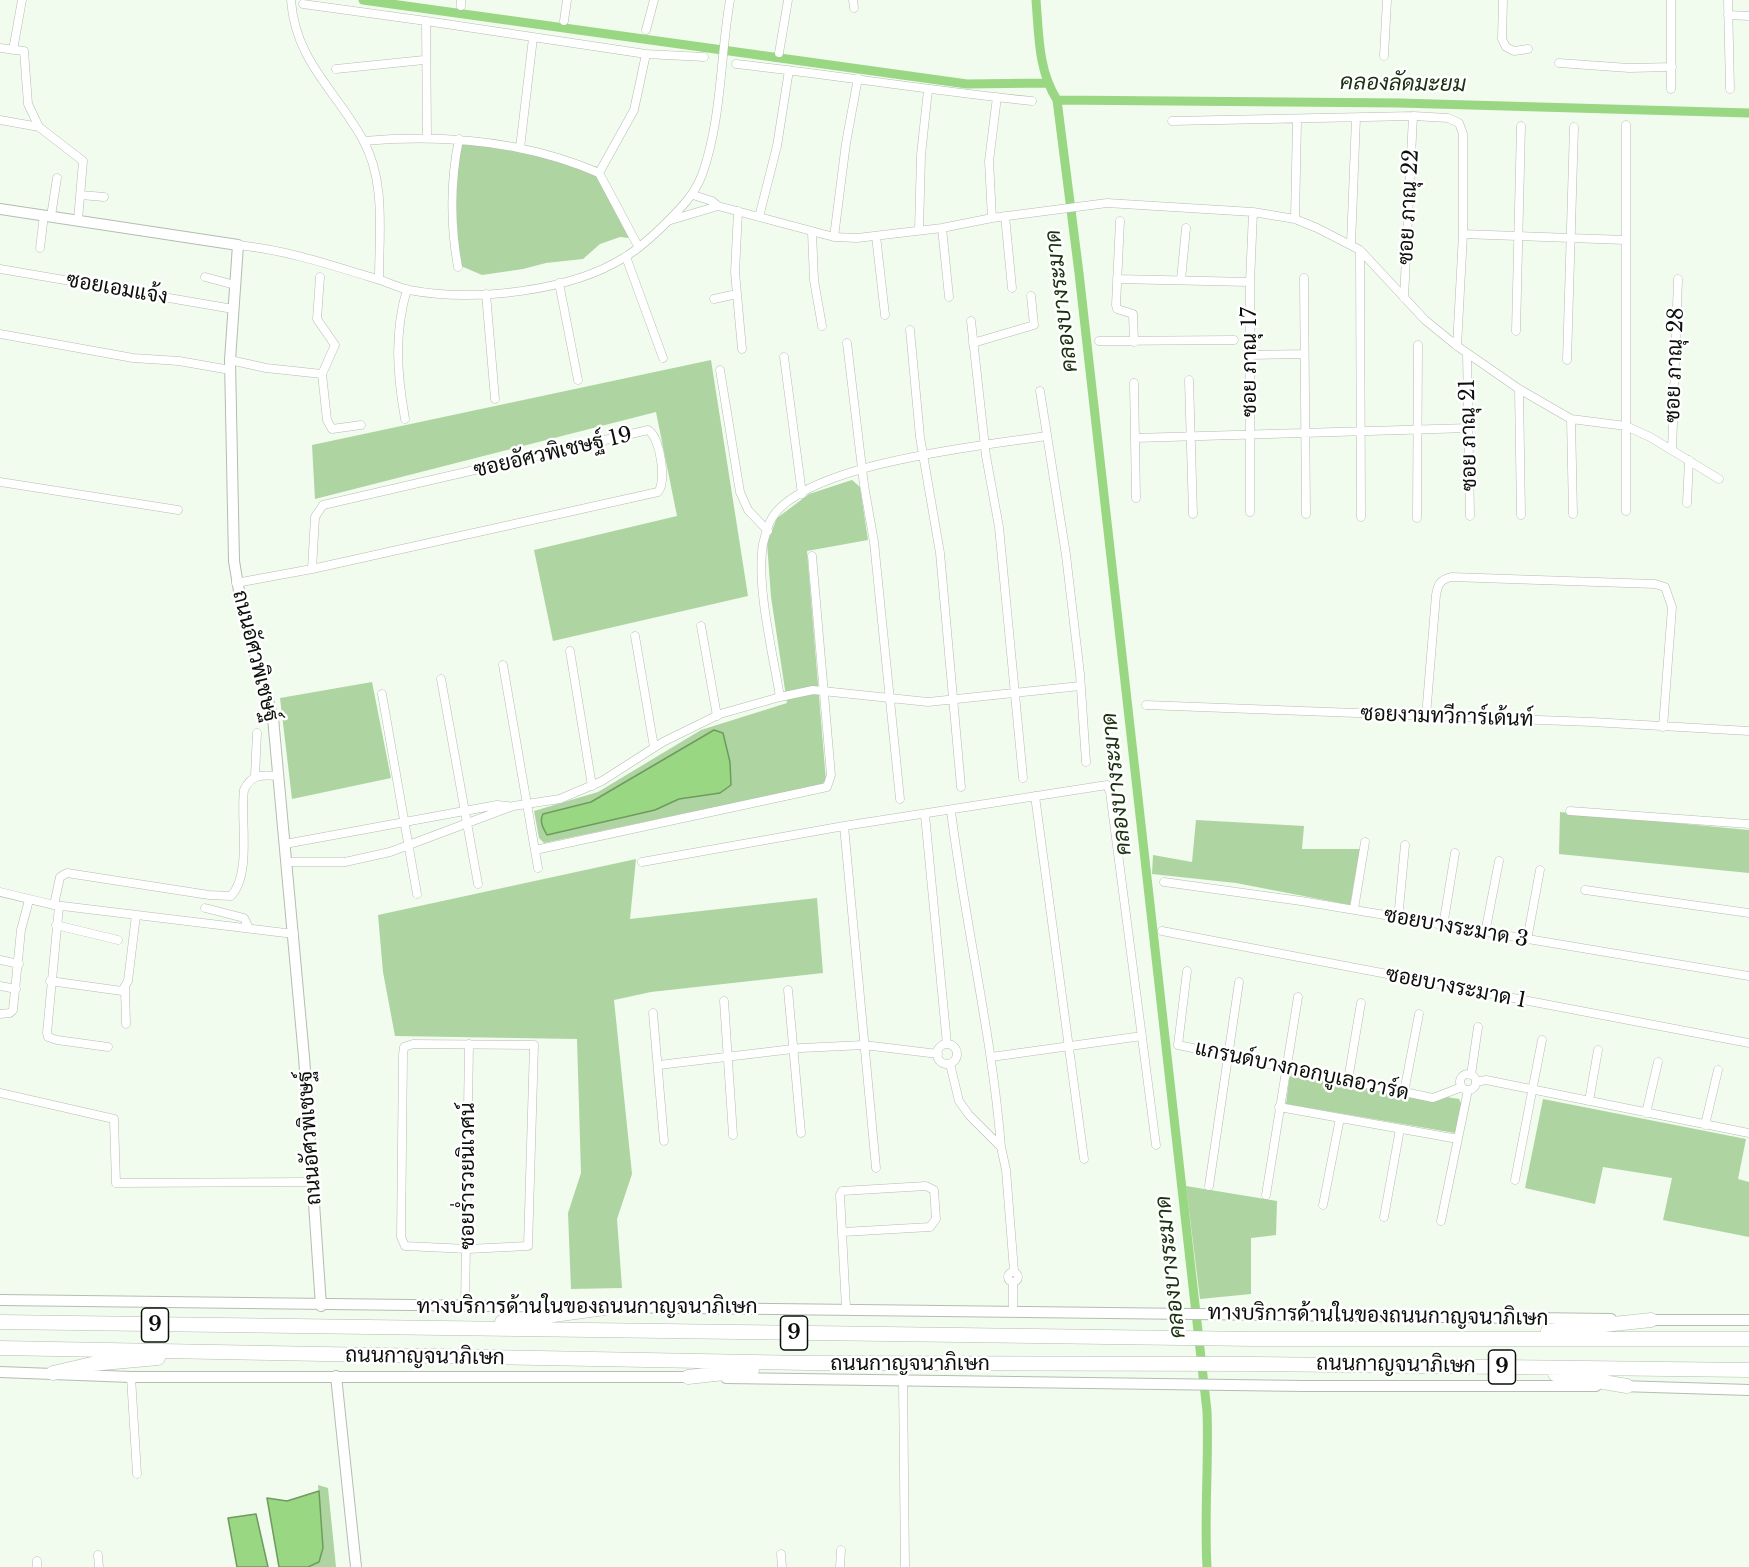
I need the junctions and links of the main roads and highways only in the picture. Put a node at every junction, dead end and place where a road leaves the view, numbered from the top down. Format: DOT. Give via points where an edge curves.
graph roads {
  1 [pos="0,209"];
  2 [pos="0,1300"];
  3 [pos="321,1306"];
  4 [pos="612,1307"];
  5 [pos="1651,1320"];
  6 [pos="1749,1321"];
  7 [pos="2,1322"];
  8 [pos="455,1328"];
  9 [pos="1484,1339"];
  10 [pos="1749,1339"];
  11 [pos="0,1348"];
  12 [pos="171,1352"];
  13 [pos="808,1363"];
  14 [pos="1513,1367"];
  15 [pos="1749,1370"];
  16 [pos="0,1372"];
  17 [pos="53,1373"];
  18 [pos="336,1376"];
  19 [pos="688,1377"];
  20 [pos="1749,1384"];
  21 [pos="1627,1386"];
  22 [pos="1708,1387"];
  23 [pos="1749,1390"];
  24 [pos="356,1567"];
  1 -- 3 [label="main road, ถนนอัศวพิเชษฐ์" via="238,245 230,365 236,583 273,718 294,934"];
  2 -- 3 [label="main road, ทางบริการด้านในของถนนกาญจนาภิเษก"];
  3 -- 4 [label="main road, ทางบริการด้านในของถนนกาญจนาภิเษก"];
  4 -- 5 [label="main road, ทางบริการด้านในของถนนกาญจนาภิเษก"];
  4 -- 8 [label="highway"];
  5 -- 6 [label="main road, ทางบริการด้านในของถนนกาญจนาภิเษก"];
  5 -- 9 [label="highway"];
  7 -- 8 [label="highway, ถนนกาญจนาภิเษก / 9"];
  8 -- 9 [label="highway, ถนนกาญจนาภิเษก / 9"];
  9 -- 10 [label="highway, ถนนกาญจนาภิเษก / 9"];
  11 -- 12 [label="highway, ถนนกาญจนาภิเษก / 9"];
  12 -- 13 [label="highway, ถนนกาญจนาภิเษก / 9"];
  12 -- 17 [label="highway" via="149,1360 92,1364"];
  13 -- 14 [label="highway, ถนนกาญจนาภิเษก / 9"];
  13 -- 19 [label="highway"];
  14 -- 15 [label="highway, ถนนกาญจนาภิเษก / 9"];
  14 -- 21 [label="highway"];
  16 -- 17 [label="main road"];
  17 -- 18 [label="main road" via="131,1377"];
  18 -- 19 [label="main road"];
  18 -- 24 [label="main road"];
  19 -- 21 [label="main road"];
  20 -- 22 [label="main road"];
  21 -- 22 [label="main road"];
  22 -- 23 [label="main road"];
}
